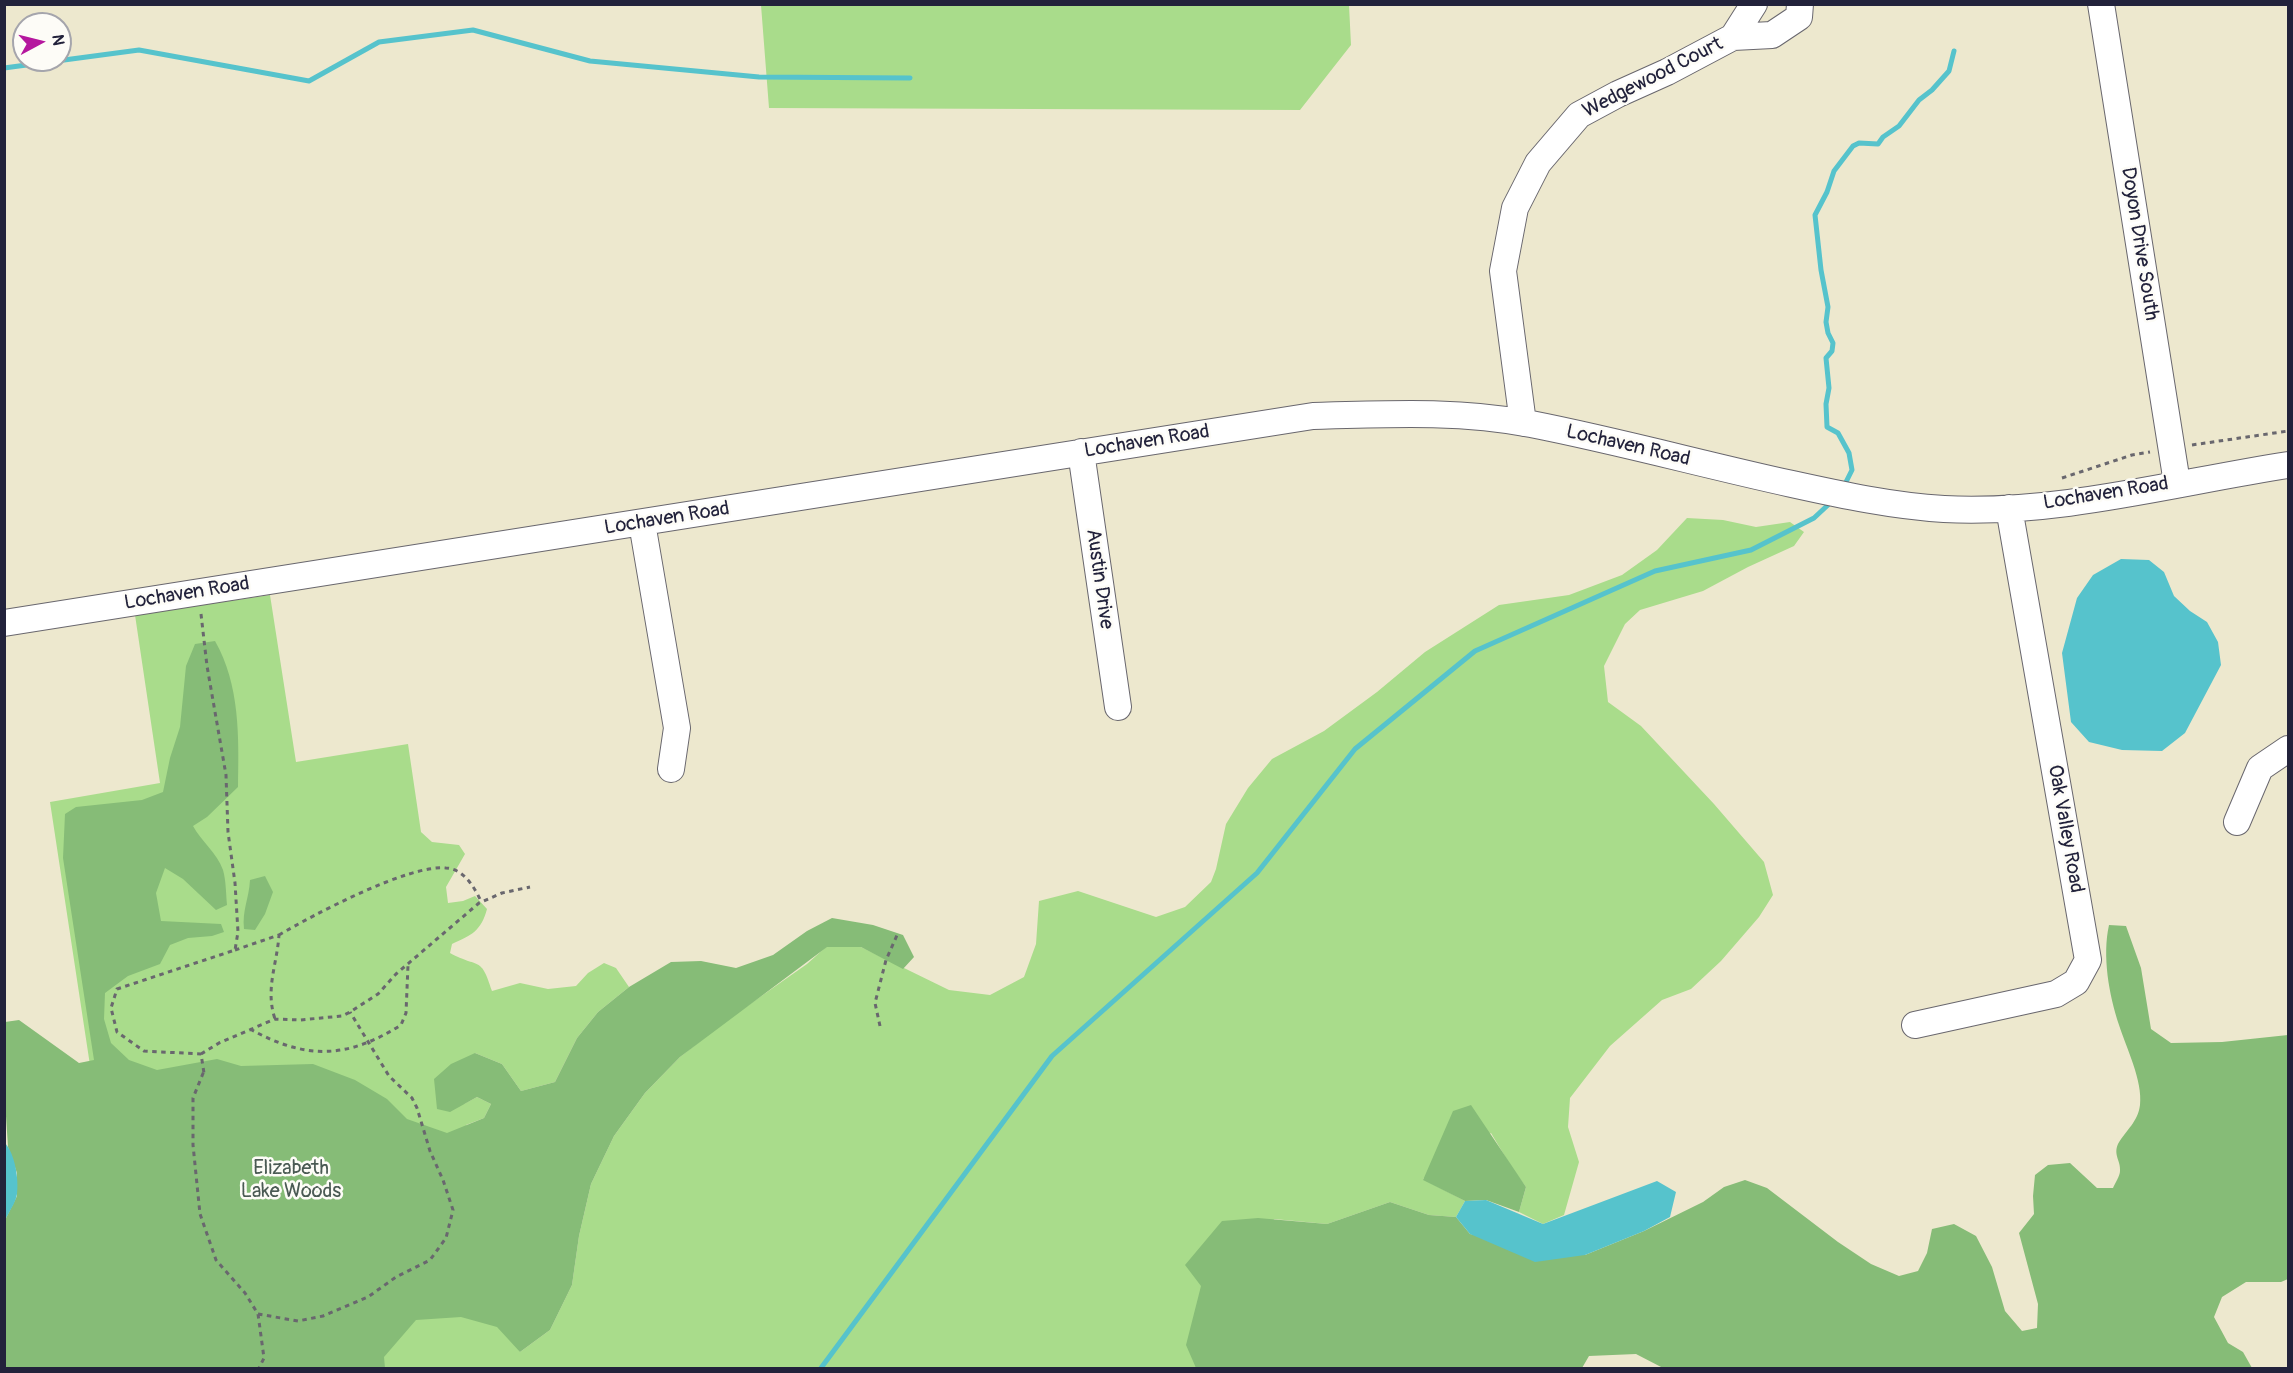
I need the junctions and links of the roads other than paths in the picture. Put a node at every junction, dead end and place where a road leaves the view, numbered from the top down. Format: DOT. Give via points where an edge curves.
graph roads {
  1 [pos="1754,4"];
  2 [pos="1800,4"];
  3 [pos="2101,4"];
  4 [pos="1733,37"];
  5 [pos="1522,423"];
  6 [pos="1081,452"];
  7 [pos="2289,465"];
  8 [pos="2177,483"];
  9 [pos="2009,508"];
  10 [pos="642,523"];
  11 [pos="4,623"];
  12 [pos="1118,707"];
  13 [pos="2289,749"];
  14 [pos="671,769"];
  15 [pos="2237,822"];
  16 [pos="1915,1025"];
  1 -- 4 [label="street, Wedgewood Court"];
  2 -- 4 [label="street, Wedgewood Court" via="1799,17 1772,35"];
  3 -- 8 [label="street, Doyon Drive South"];
  4 -- 5 [label="street, Wedgewood Court" via="1579,116 1538,163 1515,208 1503,271"];
  5 -- 6 [label="street, Lochaven Road" via="1443,414 1313,416"];
  5 -- 9 [label="street, Lochaven Road" via="1840,494 1944,509"];
  6 -- 10 [label="street, Lochaven Road"];
  6 -- 12 [label="street, Austin Drive"];
  7 -- 8 [label="street, Lochaven Road"];
  8 -- 9 [label="street, Lochaven Road"];
  9 -- 16 [label="street, Oak Valley Road" via="2088,960 2076,982 2056,994"];
  10 -- 11 [label="street, Lochaven Road"];
  10 -- 14 [label="street" via="677,728"];
  13 -- 15 [label="street" via="2260,768"];
}
